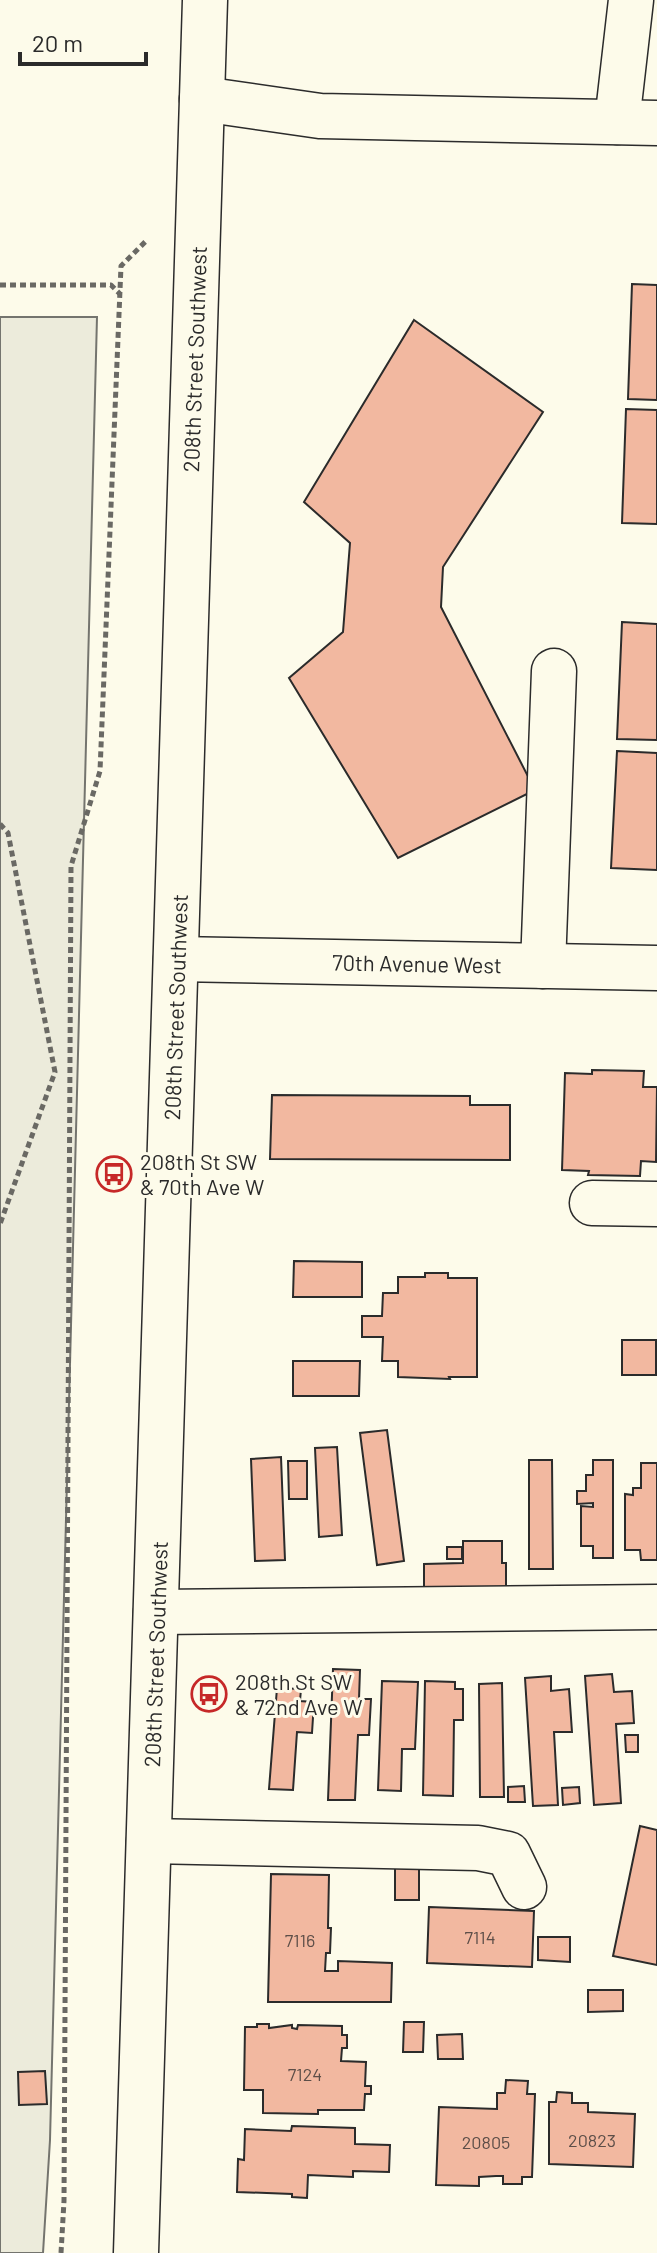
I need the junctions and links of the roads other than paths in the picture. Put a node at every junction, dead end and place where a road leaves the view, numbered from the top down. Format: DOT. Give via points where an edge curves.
graph roads {
  1 [pos="205,0"];
  2 [pos="631,0"];
  3 [pos="202,99"];
  4 [pos="637,122"];
  5 [pos="554,671"];
  6 [pos="176,959"];
  7 [pos="543,966"];
  8 [pos="657,968"];
  9 [pos="592,1203"];
  10 [pos="657,1204"];
  11 [pos="657,1607"];
  12 [pos="156,1612"];
  13 [pos="149,1841"];
  14 [pos="524,1887"];
  15 [pos="136,2253"];
  1 -- 3 [label="street, 208th Street Southwest"];
  2 -- 4 [label="street"];
  3 -- 4 [label="street" via="320,116"];
  3 -- 6 [label="street, 208th Street Southwest"];
  5 -- 7 [label="street"];
  6 -- 7 [label="street, 70th Avenue West"];
  6 -- 12 [label="street, 208th Street Southwest"];
  7 -- 8 [label="street, 70th Avenue West"];
  9 -- 10 [label="street"];
  11 -- 12 [label="street"];
  12 -- 13 [label="street, 208th Street Southwest"];
  13 -- 14 [label="street" via="478,1848 508,1854"];
  13 -- 15 [label="street, 208th Street Southwest"];
}
